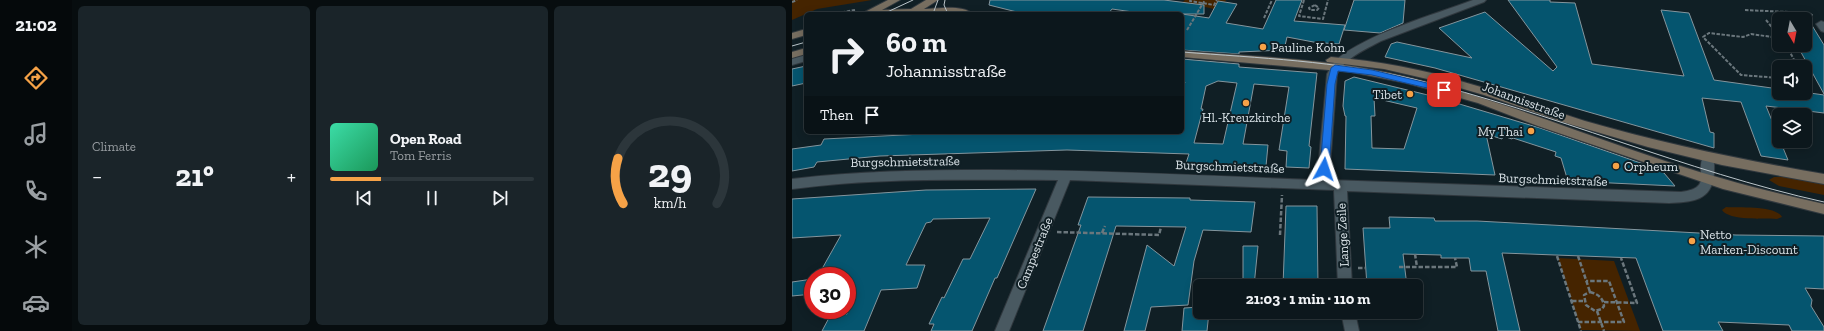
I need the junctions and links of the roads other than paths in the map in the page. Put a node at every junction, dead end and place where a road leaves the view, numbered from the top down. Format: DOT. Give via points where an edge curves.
graph roads {
  1 [pos="895,0"];
  2 [pos="956,0"];
  3 [pos="1481,0"];
  4 [pos="927,6"];
  5 [pos="958,11"];
  6 [pos="863,12"];
  7 [pos="913,12"];
  8 [pos="961,12"];
  9 [pos="804,33"];
  10 [pos="792,36"];
  11 [pos="1184,48"];
  12 [pos="804,52"];
  13 [pos="1184,54"];
  14 [pos="792,55"];
  15 [pos="804,59"];
  16 [pos="792,62"];
  17 [pos="1339,64"];
  18 [pos="1708,158"];
  19 [pos="1066,175"];
  20 [pos="1708,179"];
  21 [pos="1824,179"];
  22 [pos="792,184"];
  23 [pos="1323,184"];
  24 [pos="1340,185"];
  25 [pos="1824,209"];
  26 [pos="1345,279"];
  27 [pos="1349,319"];
  28 [pos="1002,331"];
  29 [pos="1352,331"];
  1 -- 6 [label="main road"];
  2 -- 5 [label="main road"];
  3 -- 17 [label="street" via="1378,39"];
  4 -- 5 [label="main road"];
  4 -- 7 [label="main road"];
  5 -- 8 [label="main road"];
  9 -- 10 [label="main road"];
  11 -- 17 [label="main road, Johannisstraße"];
  12 -- 14 [label="main road"];
  13 -- 17 [label="main road, Johannisstraße"];
  15 -- 16 [label="lane"];
  17 -- 18 [label="main road, Johannisstraße" via="1387,65 1439,77 1646,143"];
  17 -- 20 [label="main road, Johannisstraße" via="1481,100"];
  17 -- 23 [label="street" via="1331,84"];
  18 -- 20 [label="street"];
  18 -- 21 [label="main road, Johannisstraße"];
  19 -- 22 [label="street, Burgschmietstraße" via="896,175"];
  19 -- 23 [label="street, Burgschmietstraße"];
  19 -- 28 [label="street, Campestraße"];
  20 -- 24 [label="street, Burgschmietstraße" via="1700,193 1684,198"];
  20 -- 25 [label="main road, Johannisstraße"];
  23 -- 24 [label="street, Burgschmietstraße"];
  24 -- 26 [label="street, Lange Zeile"];
  27 -- 29 [label="street"];
}
